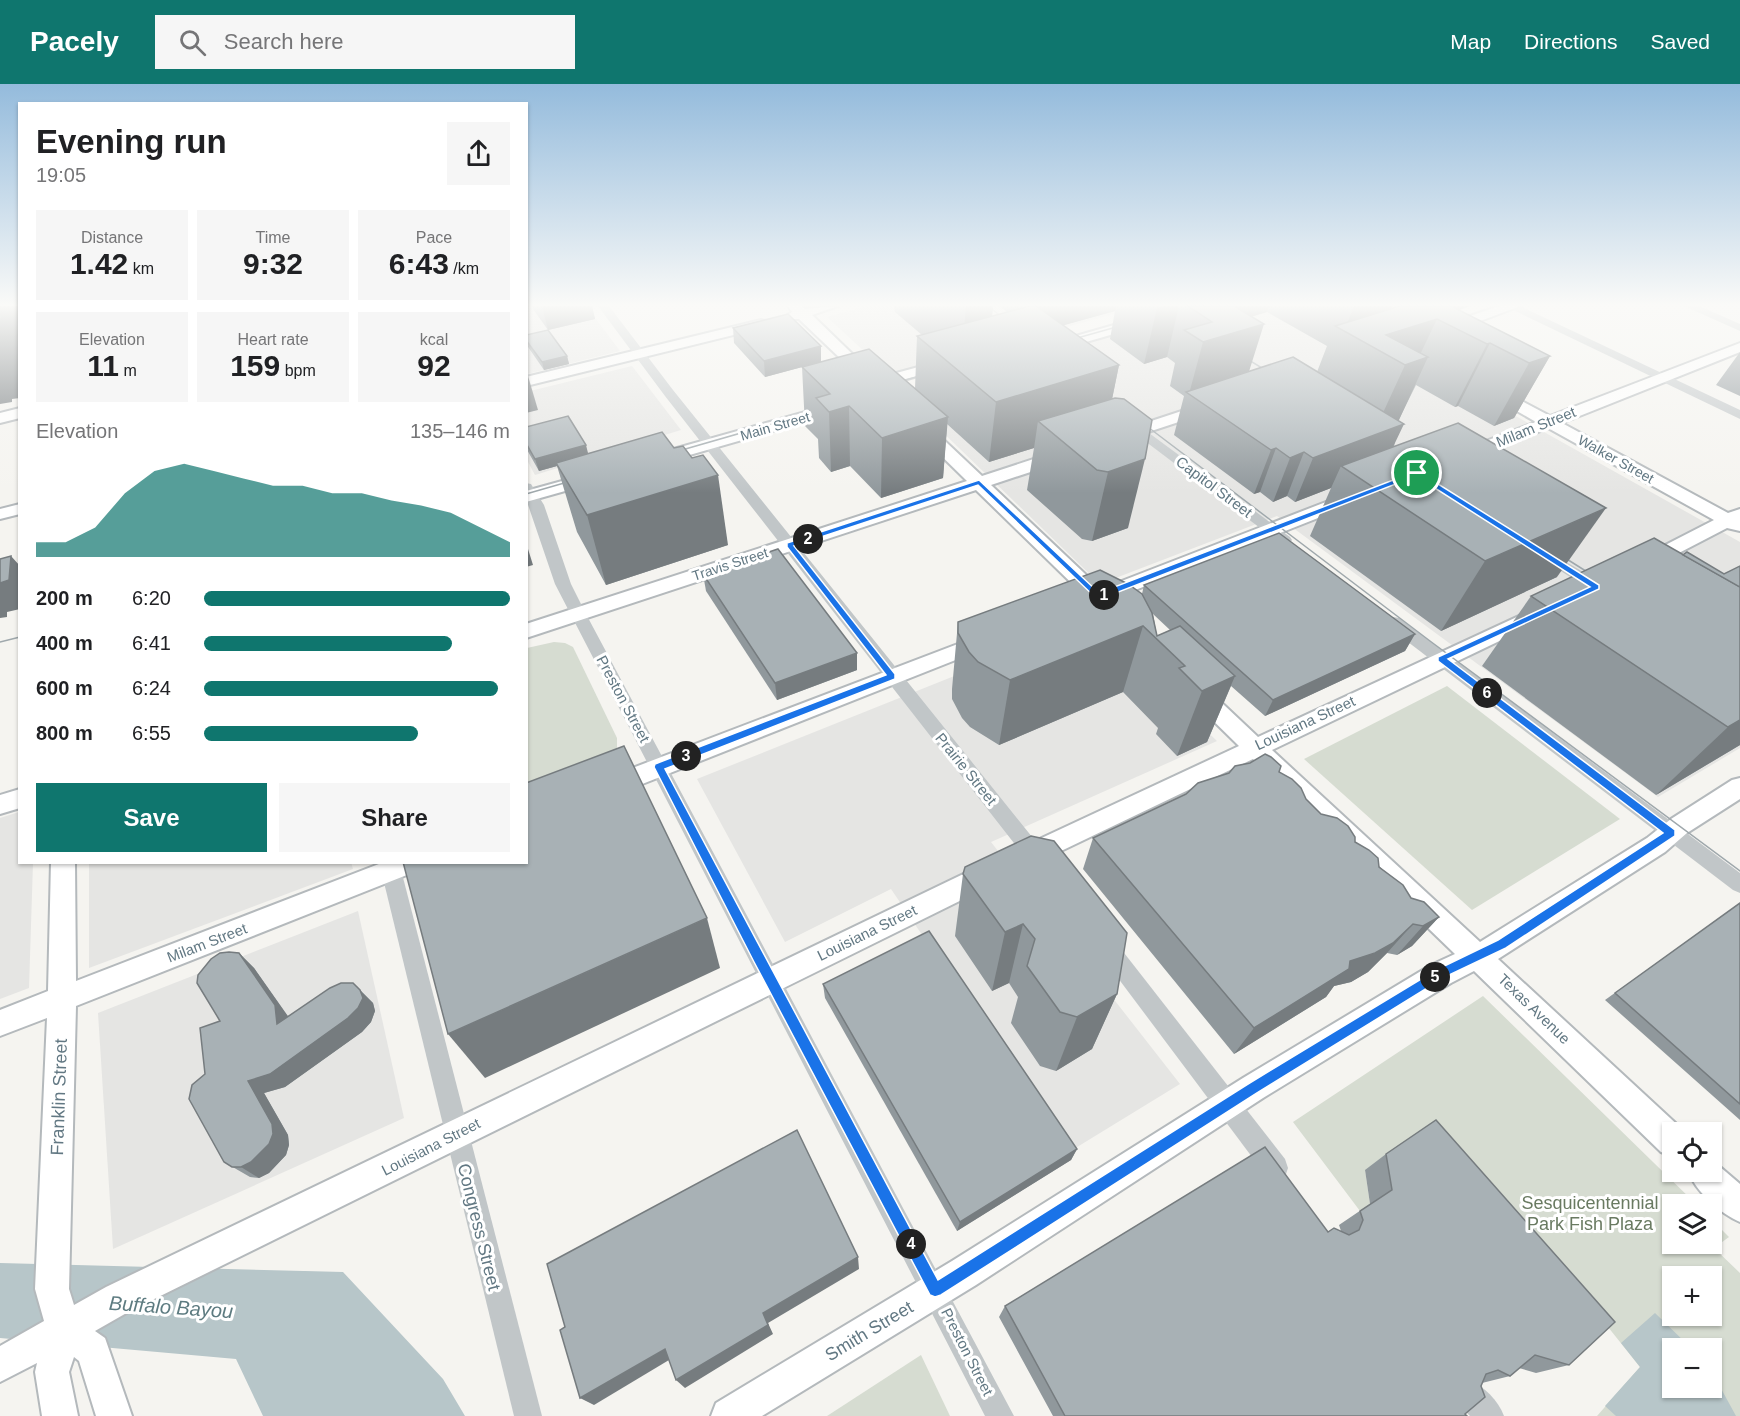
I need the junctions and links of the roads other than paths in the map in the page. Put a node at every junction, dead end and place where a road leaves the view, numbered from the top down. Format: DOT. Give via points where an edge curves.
graph roads {
  1 [pos="583,368"];
  2 [pos="652,368"];
  3 [pos="849,368"];
  4 [pos="940,368"];
  5 [pos="1640,368"];
  6 [pos="1686,368"];
  7 [pos="949,377"];
  8 [pos="1661,378"];
  9 [pos="528,382"];
  10 [pos="1484,387"];
  11 [pos="838,394"];
  12 [pos="872,394"];
  13 [pos="1220,403"];
  14 [pos="18,414"];
  15 [pos="1118,414"];
  16 [pos="1740,416"];
  17 [pos="0,418"];
  18 [pos="911,418"];
  19 [pos="1549,422"];
  20 [pos="1139,430"];
  21 [pos="705,438"];
  22 [pos="1112,439"];
  23 [pos="650,447"];
  24 [pos="1078,450"];
  25 [pos="1454,459"];
  26 [pos="593,463"];
  27 [pos="644,464"];
  28 [pos="612,472"];
  29 [pos="979,483"];
  30 [pos="528,490"];
  31 [pos="1361,495"];
  32 [pos="18,510"];
  33 [pos="0,514"];
  34 [pos="1736,521"];
  35 [pos="1271,530"];
  36 [pos="789,545"];
  37 [pos="1533,547"];
  38 [pos="1297,550"];
  39 [pos="1611,584"];
  40 [pos="1575,597"];
  41 [pos="1555,606"];
  42 [pos="1378,611"];
  43 [pos="578,614"];
  44 [pos="528,630"];
  45 [pos="1001,635"];
  46 [pos="1442,659"];
  47 [pos="892,677"];
  48 [pos="1181,677"];
  49 [pos="1254,747"];
  50 [pos="659,767"];
  51 [pos="1740,787"];
  52 [pos="593,793"];
  53 [pos="18,799"];
  54 [pos="0,805"];
  55 [pos="1671,833"];
  56 [pos="1040,861"];
  57 [pos="63,864"];
  58 [pos="398,865"];
  59 [pos="1740,884"];
  60 [pos="1094,931"];
  61 [pos="1477,955"];
  62 [pos="769,980"];
  63 [pos="62,998"];
  64 [pos="0,1023"];
  65 [pos="1229,1104"];
  66 [pos="1662,1131"];
  67 [pos="456,1134"];
  68 [pos="1715,1182"];
  69 [pos="1290,1186"];
  70 [pos="1740,1206"];
  71 [pos="935,1290"];
  72 [pos="64,1330"];
  73 [pos="0,1365"];
  74 [pos="1468,1394"];
  75 [pos="526,1412"];
  76 [pos="60,1416"];
  77 [pos="114,1416"];
  78 [pos="729,1416"];
  79 [pos="1000,1416"];
  80 [pos="1490,1416"];
  1 -- 9 [label="main road"];
  2 -- 21 [label="street, Prairie Street"];
  3 -- 12 [label="main road"];
  4 -- 12 [label="main road, Main Street"];
  5 -- 8 [label="street"];
  6 -- 8 [label="main road, Milam Street"];
  7 -- 12 [label="main road, Main Street"];
  8 -- 16 [label="street"];
  8 -- 19 [label="main road, Milam Street"];
  10 -- 19 [label="main road, Walker Street"];
  11 -- 21 [label="main road, Main Street"];
  12 -- 21 [label="main road, Main Street"];
  13 -- 20 [label="main road"];
  14 -- 17 [label="main road"];
  15 -- 20 [label="street, Capitol Street"];
  18 -- 29 [label="main road"];
  19 -- 25 [label="main road, Milam Street"];
  19 -- 34 [label="main road, Walker Street"];
  20 -- 22 [label="main road"];
  20 -- 35 [label="street, Capitol Street"];
  21 -- 23 [label="main road, Main Street"];
  21 -- 27 [label="main road, Main Street"];
  21 -- 36 [label="street, Prairie Street"];
  24 -- 29 [label="main road, Travis Street"];
  26 -- 30 [label="main road"];
  28 -- 30 [label="main road"];
  29 -- 35 [label="main road" via="1097,605"];
  29 -- 36 [label="main road, Travis Street"];
  30 -- 43 [label="street, Preston Street" via="542,519 563,585"];
  31 -- 35 [label="main road"];
  32 -- 33 [label="main road"];
  34 -- 39 [label="main road"];
  35 -- 38 [label="street, Capitol Street"];
  36 -- 43 [label="main road, Travis Street"];
  36 -- 47 [label="street, Prairie Street"];
  37 -- 39 [label="street"];
  39 -- 40 [label="main road"];
  41 -- 46 [label="main road, Louisiana Street"];
  42 -- 46 [label="street"];
  43 -- 44 [label="main road, Travis Street"];
  43 -- 50 [label="street, Preston Street"];
  45 -- 47 [label="main road"];
  46 -- 49 [label="main road, Louisiana Street"];
  46 -- 55 [label="street"];
  47 -- 50 [label="main road"];
  47 -- 56 [label="street, Prairie Street"];
  48 -- 49 [label="main road, Texas Avenue"];
  49 -- 56 [label="main road, Louisiana Street"];
  49 -- 61 [label="main road, Texas Avenue"];
  50 -- 52 [label="main road"];
  50 -- 62 [label="street, Preston Street"];
  51 -- 55 [label="main road, Smith Street"];
  53 -- 54 [label="main road"];
  55 -- 59 [label="street"];
  55 -- 61 [label="main road, Smith Street" via="1502,944"];
  56 -- 62 [label="main road, Louisiana Street"];
  57 -- 63 [label="main road, Franklin Street"];
  58 -- 63 [label="main road, Milam Street"];
  58 -- 67 [label="street, Congress Street"];
  60 -- 65 [label="street"];
  61 -- 65 [label="main road, Smith Street"];
  61 -- 66 [label="main road, Texas Avenue"];
  62 -- 67 [label="main road, Louisiana Street"];
  62 -- 71 [label="street, Preston Street"];
  63 -- 64 [label="main road, Milam Street"];
  63 -- 72 [label="main road, Franklin Street" via="52,1289"];
  65 -- 69 [label="street"];
  65 -- 71 [label="main road, Smith Street"];
  67 -- 72 [label="main road, Louisiana Street" via="118,1299"];
  67 -- 75 [label="street, Congress Street"];
  68 -- 70 [label="main road"];
  71 -- 78 [label="main road, Smith Street"];
  71 -- 79 [label="street, Preston Street"];
  72 -- 73 [label="main road, Louisiana Street"];
  72 -- 76 [label="main road" via="52,1372"];
  72 -- 77 [label="main road" via="93,1350"];
  74 -- 80 [label="street"];
}
